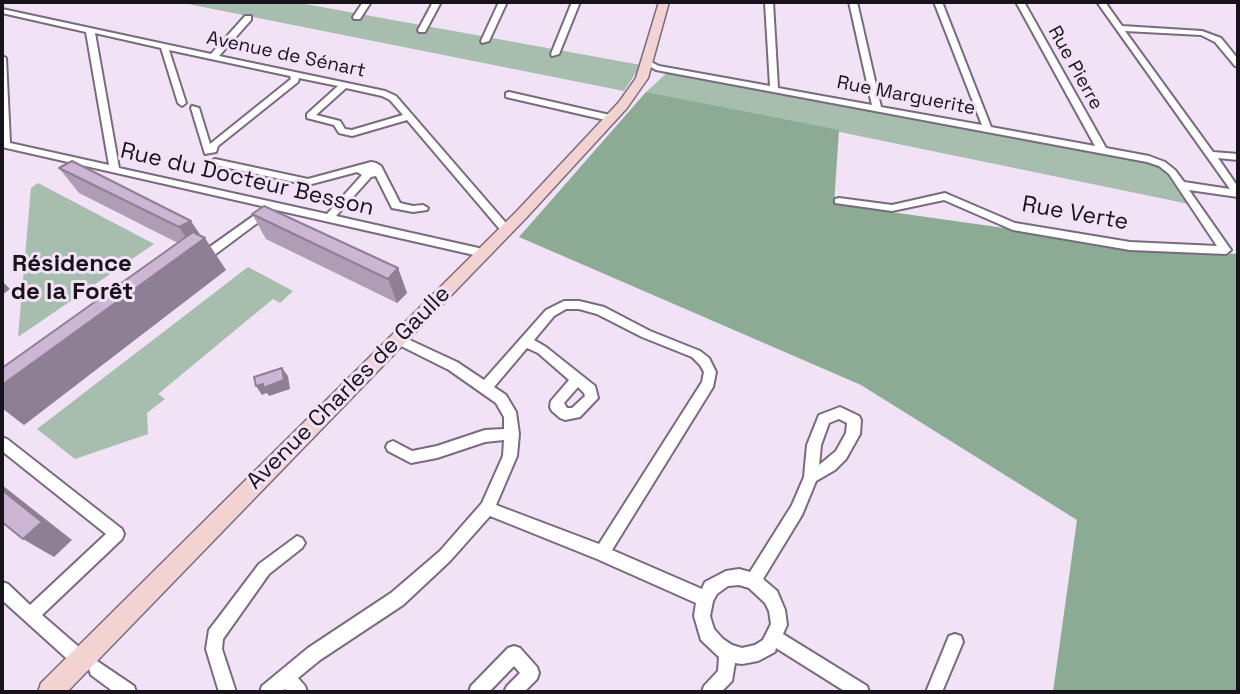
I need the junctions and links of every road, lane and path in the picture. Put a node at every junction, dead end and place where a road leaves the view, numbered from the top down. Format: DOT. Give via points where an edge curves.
graph roads {
  1 [pos="367,2"];
  2 [pos="437,2"];
  3 [pos="503,2"];
  4 [pos="576,2"];
  5 [pos="664,2"];
  6 [pos="769,2"];
  7 [pos="853,2"];
  8 [pos="938,2"];
  9 [pos="1020,2"];
  10 [pos="1101,2"];
  11 [pos="2,11"];
  12 [pos="357,17"];
  13 [pos="248,18"];
  14 [pos="1121,28"];
  15 [pos="90,30"];
  16 [pos="422,30"];
  17 [pos="485,41"];
  18 [pos="164,46"];
  19 [pos="555,54"];
  20 [pos="213,57"];
  21 [pos="2,58"];
  22 [pos="1238,64"];
  23 [pos="652,65"];
  24 [pos="294,74"];
  25 [pos="344,85"];
  26 [pos="774,90"];
  27 [pos="509,95"];
  28 [pos="182,103"];
  29 [pos="195,108"];
  30 [pos="877,108"];
  31 [pos="409,117"];
  32 [pos="610,118"];
  33 [pos="988,130"];
  34 [pos="3,145"];
  35 [pos="1102,150"];
  36 [pos="210,151"];
  37 [pos="1210,155"];
  38 [pos="1238,156"];
  39 [pos="1149,159"];
  40 [pos="115,170"];
  41 [pos="368,172"];
  42 [pos="1181,185"];
  43 [pos="1238,194"];
  44 [pos="839,201"];
  45 [pos="271,206"];
  46 [pos="423,208"];
  47 [pos="328,219"];
  48 [pos="507,230"];
  49 [pos="483,253"];
  50 [pos="188,269"];
  51 [pos="397,339"];
  52 [pos="526,342"];
  53 [pos="577,379"];
  54 [pos="486,387"];
  55 [pos="512,434"];
  56 [pos="2,443"];
  57 [pos="393,446"];
  58 [pos="811,477"];
  59 [pos="487,508"];
  60 [pos="298,543"];
  61 [pos="602,553"];
  62 [pos="753,581"];
  63 [pos="2,590"];
  64 [pos="705,598"];
  65 [pos="32,615"];
  66 [pos="775,638"];
  67 [pos="955,642"];
  68 [pos="728,653"];
  69 [pos="89,665"];
  70 [pos="286,678"];
  71 [pos="50,692"];
  72 [pos="128,692"];
  73 [pos="227,692"];
  74 [pos="268,692"];
  75 [pos="299,692"];
  76 [pos="477,692"];
  77 [pos="513,692"];
  78 [pos="710,692"];
  79 [pos="861,692"];
  80 [pos="934,692"];
  1 -- 12 [label="street"];
  2 -- 16 [label="street"];
  3 -- 17 [label="street"];
  4 -- 19 [label="street"];
  5 -- 23 [label="main road"];
  6 -- 26 [label="street"];
  7 -- 30 [label="street"];
  8 -- 33 [label="street"];
  9 -- 35 [label="street, Rue Pierre"];
  10 -- 14 [label="street"];
  11 -- 15 [label="street, Avenue de Sénart"];
  13 -- 20 [label="street"];
  14 -- 22 [label="street" via="1202,33 1218,40"];
  14 -- 37 [label="street"];
  15 -- 18 [label="street, Avenue de Sénart"];
  15 -- 40 [label="street"];
  18 -- 20 [label="street, Avenue de Sénart"];
  18 -- 28 [label="street"];
  20 -- 24 [label="street, Avenue de Sénart"];
  21 -- 34 [label="street"];
  23 -- 26 [label="street, Rue Marguerite"];
  23 -- 32 [label="main road, Avenue Charles de Gaulle"];
  24 -- 25 [label="street, Avenue de Sénart"];
  24 -- 36 [label="street" via="295,80"];
  25 -- 31 [label="street, Avenue de Sénart" via="393,98"];
  25 -- 31 [label="street" via="310,116 337,123 342,131 352,133"];
  26 -- 30 [label="street, Rue Marguerite"];
  27 -- 32 [label="street"];
  29 -- 36 [label="street"];
  30 -- 33 [label="street, Rue Marguerite"];
  31 -- 48 [label="street, Avenue de Sénart"];
  32 -- 48 [label="main road, Avenue Charles de Gaulle"];
  33 -- 35 [label="street, Rue Marguerite"];
  34 -- 40 [label="street, Rue du Docteur Besson"];
  35 -- 39 [label="street, Rue Marguerite"];
  36 -- 41 [label="street" via="219,155 215,162 308,182"];
  37 -- 38 [label="street"];
  37 -- 43 [label="street"];
  39 -- 42 [label="street" via="1162,164"];
  40 -- 45 [label="street, Rue du Docteur Besson"];
  41 -- 46 [label="street" via="396,206"];
  41 -- 47 [label="street"];
  42 -- 43 [label="street"];
  42 -- 44 [label="street, Rue Verte" via="1226,250 1130,247 1013,226 944,196 891,208"];
  45 -- 47 [label="street, Rue du Docteur Besson"];
  45 -- 50 [label="street"];
  47 -- 49 [label="street, Rue du Docteur Besson"];
  48 -- 49 [label="main road, Avenue Charles de Gaulle"];
  49 -- 51 [label="main road, Avenue Charles de Gaulle"];
  51 -- 54 [label="street"];
  51 -- 69 [label="main road, Avenue Charles de Gaulle"];
  52 -- 53 [label="street"];
  52 -- 54 [label="street"];
  52 -- 61 [label="street" via="556,308 579,305 600,310 695,354 710,372 708,383"];
  54 -- 55 [label="street" via="501,399 511,416"];
  55 -- 57 [label="street" via="485,436 411,457"];
  55 -- 59 [label="street" via="510,456"];
  56 -- 65 [label="street" via="117,534"];
  58 -- 62 [label="street" via="797,510"];
  59 -- 61 [label="street"];
  59 -- 70 [label="street" via="397,599"];
  60 -- 73 [label="street" via="264,569 215,636 214,649"];
  61 -- 64 [label="street"];
  62 -- 64 [label="street" via="726,579"];
  62 -- 66 [label="street" via="765,589 777,610"];
  63 -- 65 [label="street"];
  64 -- 68 [label="street" via="702,616 707,634"];
  65 -- 69 [label="street"];
  66 -- 68 [label="street" via="758,653"];
  66 -- 79 [label="street"];
  67 -- 80 [label="street"];
  68 -- 78 [label="street" via="726,675"];
  69 -- 71 [label="main road, Avenue Charles de Gaulle"];
  69 -- 72 [label="street"];
  70 -- 74 [label="street"];
  70 -- 75 [label="street"];
  76 -- 77 [label="street" via="514,654 531,673"];
}
